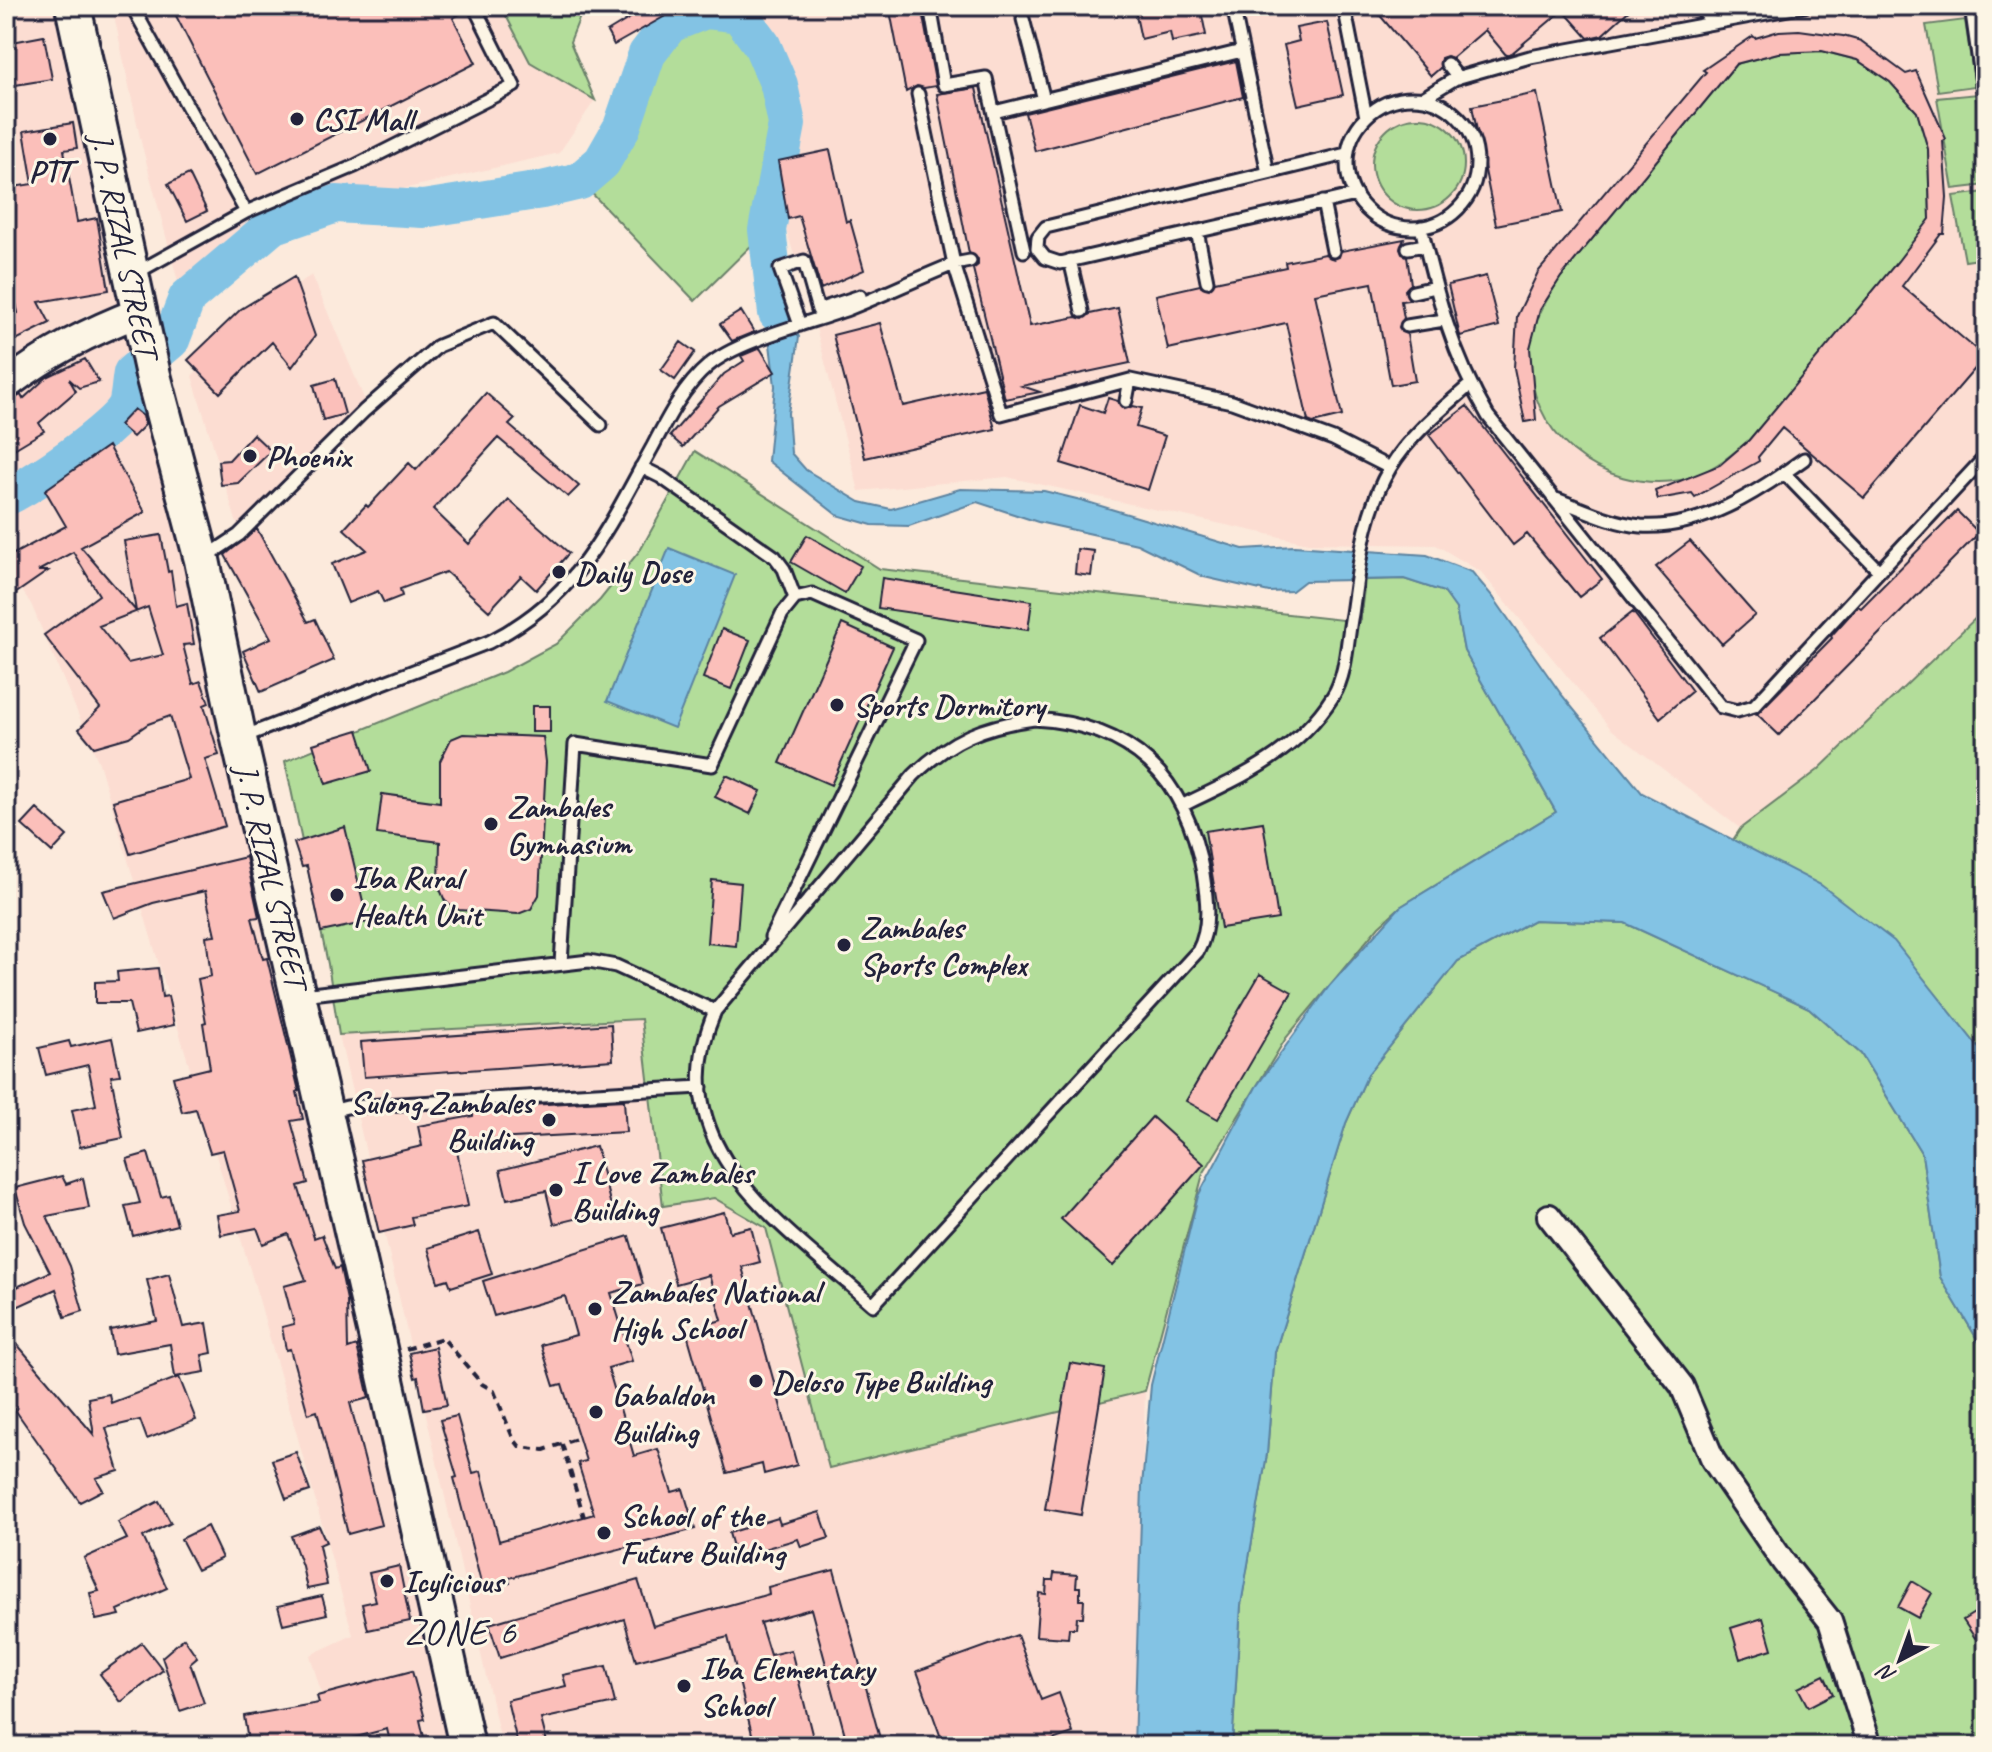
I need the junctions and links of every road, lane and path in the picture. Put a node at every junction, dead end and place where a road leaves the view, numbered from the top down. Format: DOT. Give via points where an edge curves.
graph roads {
  1 [pos="73,6"];
  2 [pos="132,6"];
  3 [pos="474,6"];
  4 [pos="930,6"];
  5 [pos="1233,6"];
  6 [pos="1344,6"];
  7 [pos="1797,6"];
  8 [pos="1805,6"];
  9 [pos="1971,6"];
  10 [pos="1701,9"];
  11 [pos="1023,19"];
  12 [pos="1713,23"];
  13 [pos="1614,27"];
  14 [pos="1625,39"];
  15 [pos="1526,45"];
  16 [pos="1242,51"];
  17 [pos="1536,56"];
  18 [pos="1447,64"];
  19 [pos="1458,78"];
  20 [pos="918,94"];
  21 [pos="1423,98"];
  22 [pos="1044,100"];
  23 [pos="994,112"];
  24 [pos="1986,112"];
  25 [pos="1366,117"];
  26 [pos="1346,154"];
  27 [pos="1268,173"];
  28 [pos="1356,195"];
  29 [pos="1323,202"];
  30 [pos="246,212"];
  31 [pos="1421,227"];
  32 [pos="1197,231"];
  33 [pos="1425,245"];
  34 [pos="1408,248"];
  35 [pos="1025,250"];
  36 [pos="1333,251"];
  37 [pos="1070,260"];
  38 [pos="970,261"];
  39 [pos="954,264"];
  40 [pos="132,275"];
  41 [pos="1207,281"];
  42 [pos="1413,292"];
  43 [pos="1440,294"];
  44 [pos="867,300"];
  45 [pos="1082,311"];
  46 [pos="1444,320"];
  47 [pos="143,326"];
  48 [pos="798,326"];
  49 [pos="1407,326"];
  50 [pos="1130,380"];
  51 [pos="6,385"];
  52 [pos="1470,385"];
  53 [pos="1126,401"];
  54 [pos="601,425"];
  55 [pos="1986,456"];
  56 [pos="1804,459"];
  57 [pos="641,467"];
  58 [pos="1390,468"];
  59 [pos="1784,473"];
  60 [pos="1552,497"];
  61 [pos="202,560"];
  62 [pos="1879,571"];
  63 [pos="795,598"];
  64 [pos="239,739"];
  65 [pos="1183,805"];
  66 [pos="763,955"];
  67 [pos="561,963"];
  68 [pos="298,996"];
  69 [pos="715,1011"];
  70 [pos="701,1087"];
  71 [pos="325,1112"];
  72 [pos="1549,1216"];
  73 [pos="404,1350"];
  74 [pos="579,1438"];
  75 [pos="562,1444"];
  76 [pos="584,1517"];
  77 [pos="467,1746"];
  78 [pos="1870,1746"];
  1 -- 40 [label="main road, J. P. RIZAL STREET"];
  2 -- 30 [label="lane"];
  3 -- 30 [label="lane" via="514,86 355,166"];
  4 -- 23 [label="lane" via="944,85 986,78"];
  5 -- 16 [label="lane"];
  6 -- 25 [label="lane"];
  7 -- 8 [label="lane"];
  7 -- 12 [label="lane"];
  9 -- 24 [label="lane"];
  10 -- 12 [label="lane"];
  11 -- 22 [label="lane"];
  12 -- 14 [label="lane"];
  13 -- 14 [label="lane"];
  14 -- 17 [label="lane"];
  15 -- 17 [label="lane"];
  16 -- 22 [label="lane"];
  16 -- 27 [label="lane"];
  17 -- 19 [label="lane"];
  18 -- 19 [label="lane"];
  19 -- 21 [label="lane"];
  20 -- 39 [label="lane"];
  21 -- 25 [label="lane" via="1402,98"];
  21 -- 31 [label="lane" via="1459,117 1471,133 1477,176 1469,197 1454,214"];
  22 -- 23 [label="lane"];
  23 -- 35 [label="lane"];
  25 -- 26 [label="lane"];
  26 -- 27 [label="lane"];
  26 -- 28 [label="lane"];
  27 -- 35 [label="lane" via="1046,227"];
  28 -- 29 [label="lane"];
  28 -- 31 [label="lane" via="1389,224"];
  29 -- 32 [label="lane"];
  29 -- 36 [label="lane"];
  30 -- 40 [label="lane"];
  31 -- 33 [label="lane"];
  32 -- 37 [label="lane"];
  32 -- 41 [label="lane"];
  33 -- 34 [label="lane"];
  33 -- 43 [label="lane"];
  35 -- 37 [label="lane" via="1060,263"];
  37 -- 45 [label="lane"];
  38 -- 39 [label="lane"];
  39 -- 44 [label="lane"];
  39 -- 50 [label="lane" via="1001,414"];
  40 -- 47 [label="main road, J. P. RIZAL STREET"];
  42 -- 43 [label="lane"];
  43 -- 46 [label="lane"];
  44 -- 48 [label="lane"];
  44 -- 48 [label="lane" via="864,294 818,310 804,261 780,269"];
  46 -- 49 [label="lane"];
  46 -- 52 [label="lane"];
  47 -- 51 [label="street" via="88,332"];
  47 -- 61 [label="main road, J. P. RIZAL STREET"];
  48 -- 57 [label="lane" via="708,366 685,393"];
  50 -- 53 [label="lane"];
  50 -- 58 [label="lane" via="1232,402 1333,439"];
  52 -- 58 [label="lane" via="1428,422"];
  52 -- 60 [label="lane"];
  54 -- 61 [label="lane" via="494,323 438,346 239,535"];
  55 -- 62 [label="lane"];
  56 -- 59 [label="lane"];
  57 -- 63 [label="lane" via="775,557"];
  57 -- 64 [label="lane" via="604,537 575,576 518,627"];
  58 -- 65 [label="lane" via="1362,548 1335,694 1284,751"];
  59 -- 60 [label="lane" via="1714,512 1675,523 1642,526 1611,520"];
  59 -- 62 [label="lane"];
  60 -- 62 [label="lane" via="1708,693 1721,707 1737,711 1754,706"];
  61 -- 64 [label="main road, J. P. RIZAL STREET"];
  63 -- 66 [label="lane" via="812,594 916,640"];
  63 -- 67 [label="lane" via="782,614 712,765 575,744"];
  64 -- 68 [label="main road, J. P. RIZAL STREET"];
  65 -- 66 [label="lane" via="1134,751 1087,727 1034,719 963,737 914,775"];
  65 -- 70 [label="lane" via="1198,844 1205,889 1207,923 1198,951 873,1305 748,1194 709,1129"];
  66 -- 69 [label="lane"];
  67 -- 68 [label="lane"];
  67 -- 69 [label="lane" via="616,966"];
  68 -- 71 [label="main road, J. P. RIZAL STREET"];
  69 -- 70 [label="lane" via="701,1061"];
  70 -- 71 [label="lane"];
  71 -- 77 [label="main road, J. P. RIZAL STREET"];
  72 -- 78 [label="street" via="1682,1386 1713,1460 1830,1621"];
  73 -- 75 [label="path" via="443,1338 494,1391 520,1447 544,1450"];
  74 -- 75 [label="path"];
  75 -- 76 [label="path"];
}
